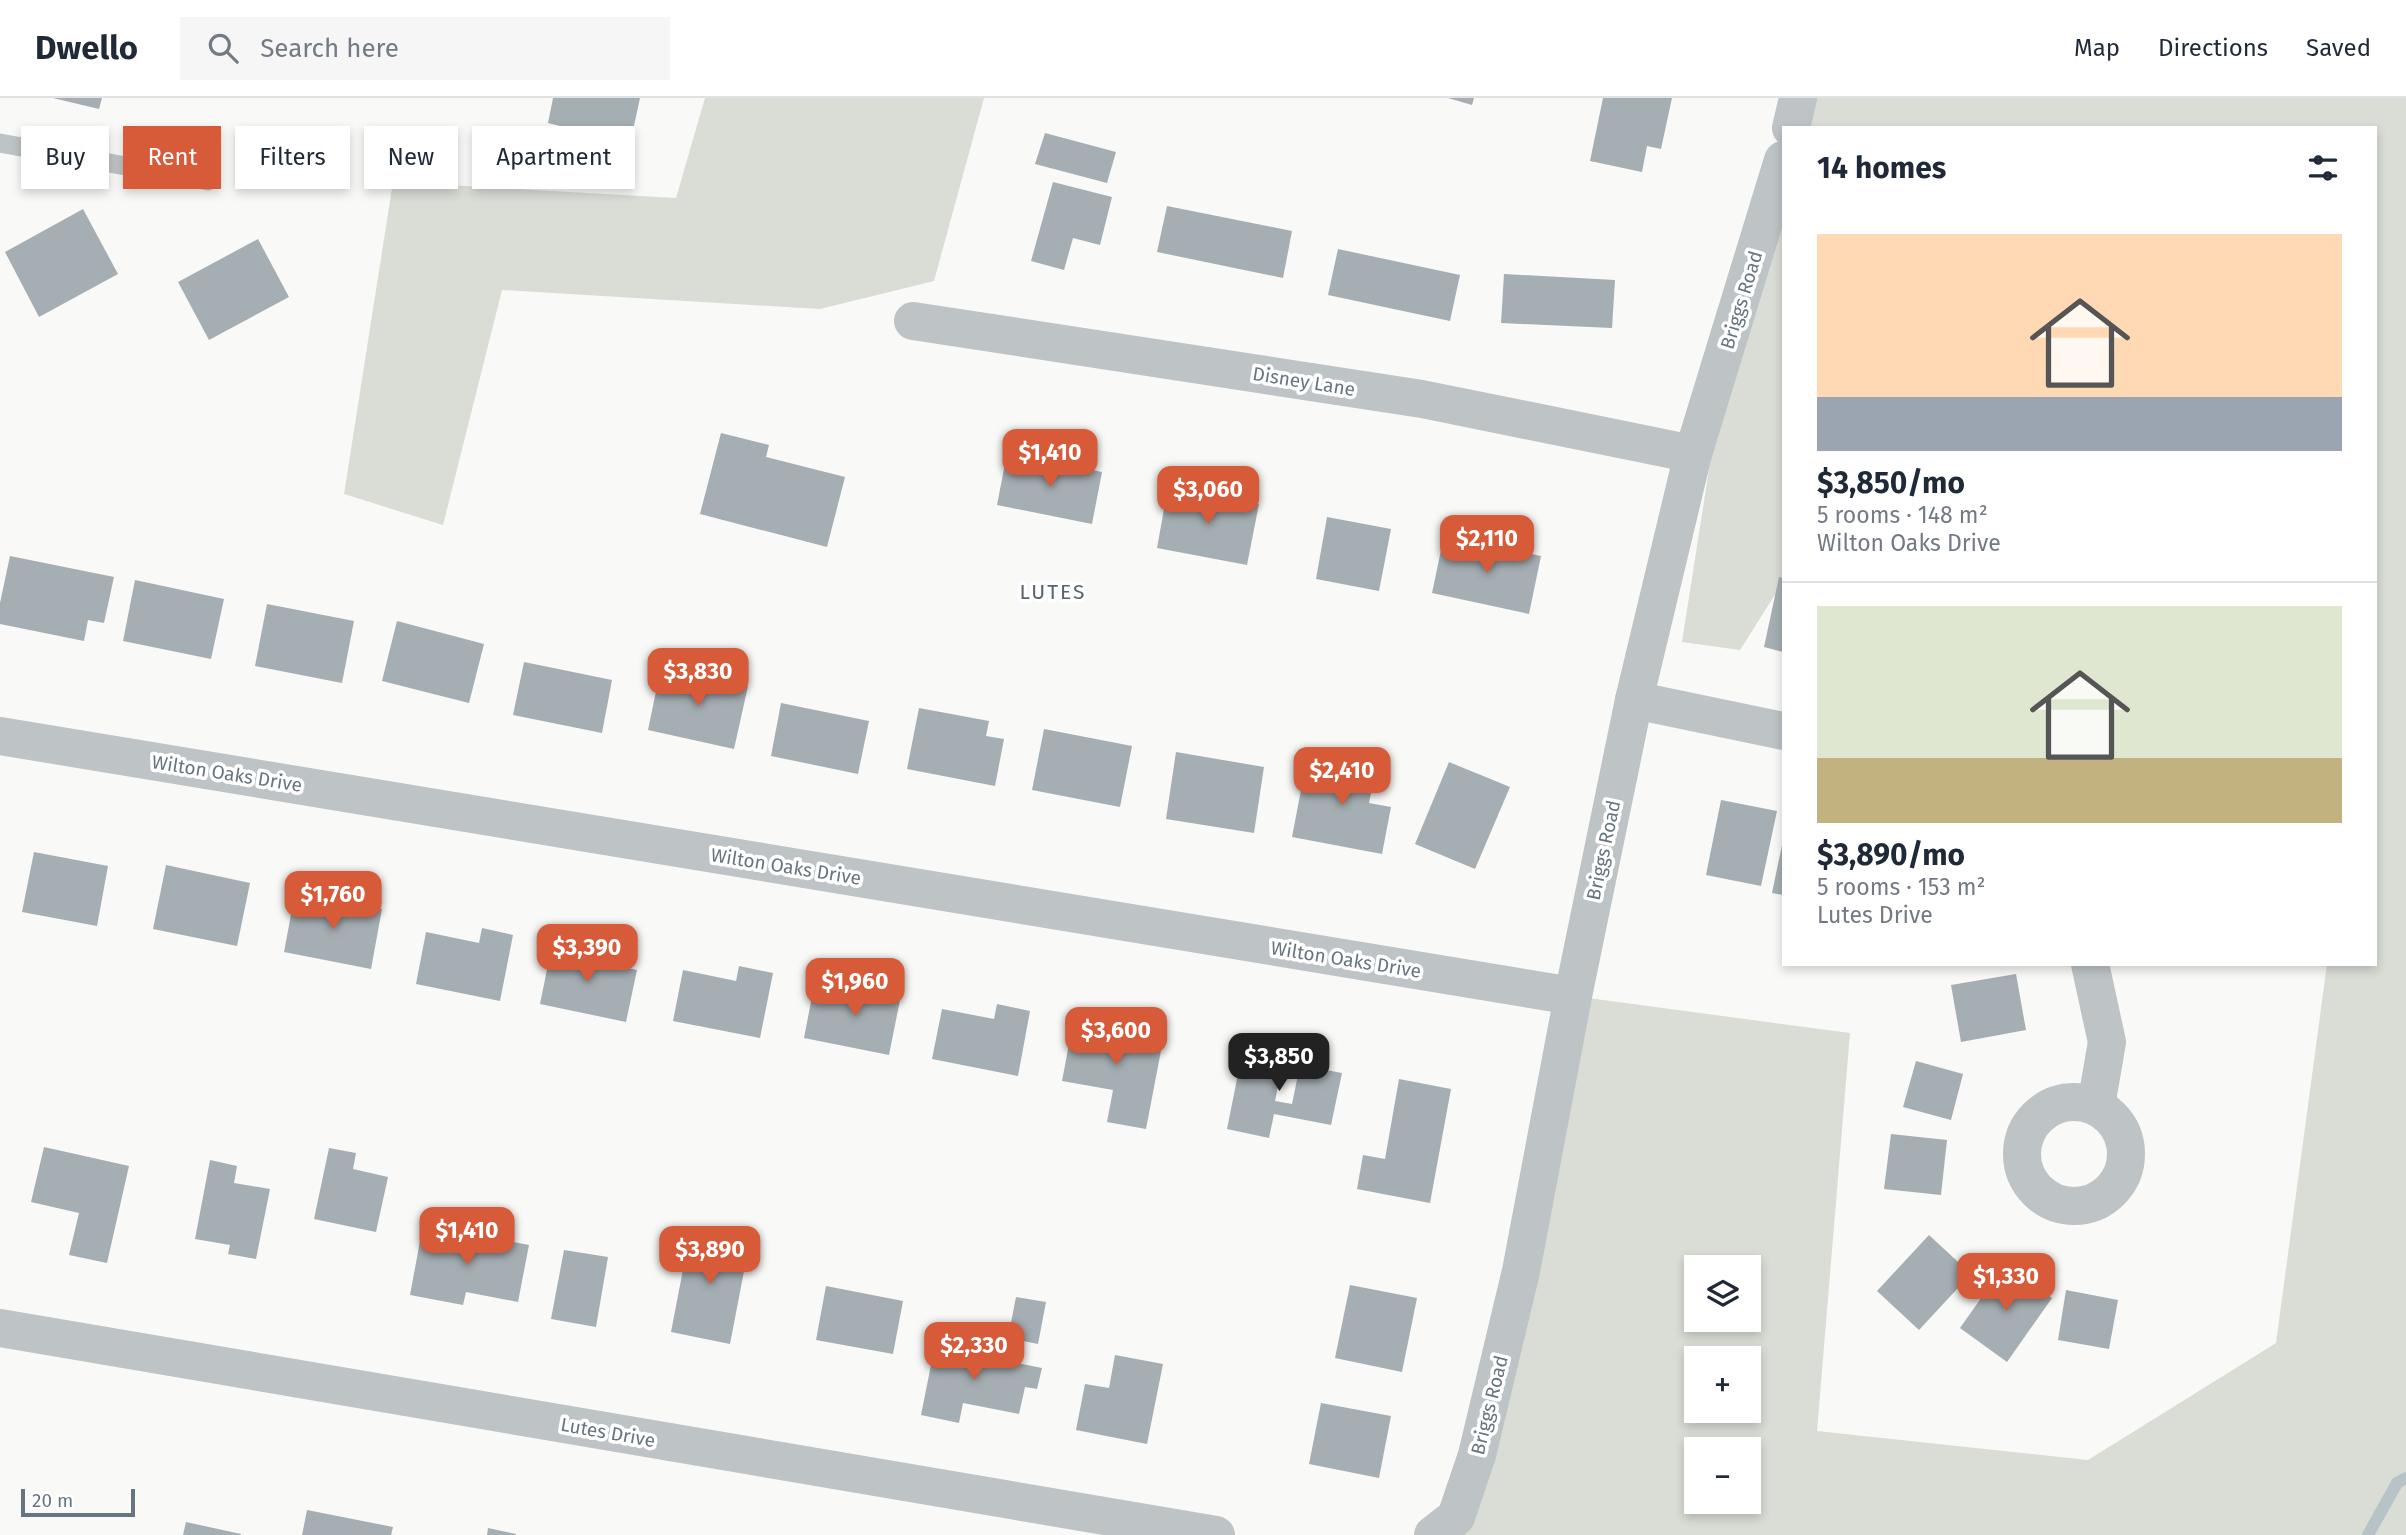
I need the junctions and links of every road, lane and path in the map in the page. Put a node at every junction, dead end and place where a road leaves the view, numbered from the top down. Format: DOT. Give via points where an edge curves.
graph roads {
  1 [pos="1798,98"];
  2 [pos="1791,126"];
  3 [pos="0,143"];
  4 [pos="1782,163"];
  5 [pos="123,165"];
  6 [pos="913,321"];
  7 [pos="1693,454"];
  8 [pos="1634,700"];
  9 [pos="1782,731"];
  10 [pos="0,736"];
  11 [pos="2091,966"];
  12 [pos="1573,996"];
  13 [pos="2096,1106"];
  14 [pos="0,1328"];
  15 [pos="1216,1535"];
  16 [pos="1433,1535"];
  1 -- 2 [label="street"];
  3 -- 5 [label="lane"];
  4 -- 7 [label="street, Briggs Road"];
  6 -- 7 [label="street, Disney Lane" via="1422,399"];
  7 -- 8 [label="street, Briggs Road"];
  8 -- 9 [label="street"];
  8 -- 12 [label="street, Briggs Road"];
  10 -- 12 [label="street, Wilton Oaks Drive"];
  11 -- 13 [label="street" via="2107,1042"];
  12 -- 16 [label="street, Briggs Road" via="1521,1271 1477,1455 1456,1517"];
  14 -- 15 [label="street, Lutes Drive"];
}
